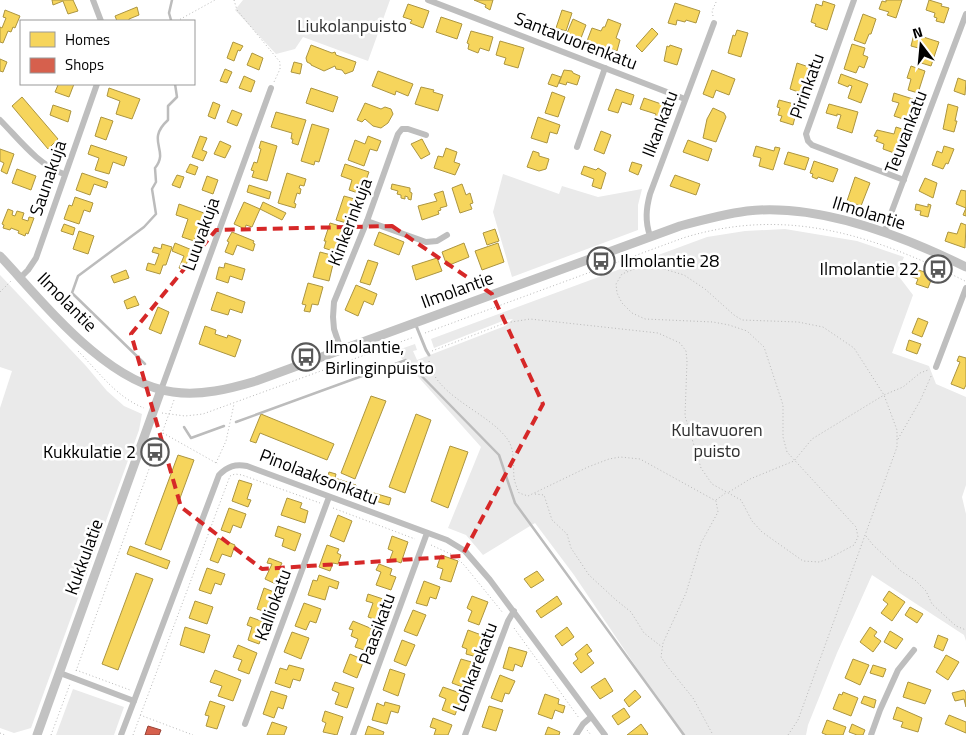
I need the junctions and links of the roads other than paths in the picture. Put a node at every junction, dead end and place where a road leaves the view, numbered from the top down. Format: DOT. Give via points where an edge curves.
graph roads {
  1 [pos="93,0"];
  2 [pos="428,0"];
  3 [pos="854,0"];
  4 [pos="966,14"];
  5 [pos="101,20"];
  6 [pos="714,23"];
  7 [pos="604,68"];
  8 [pos="97,85"];
  9 [pos="271,88"];
  10 [pos="686,99"];
  11 [pos="0,120"];
  12 [pos="426,135"];
  13 [pos="577,147"];
  14 [pos="64,174"];
  15 [pos="904,180"];
  16 [pos="367,221"];
  17 [pos="884,232"];
  18 [pos="447,235"];
  19 [pos="650,236"];
  20 [pos="0,256"];
  21 [pos="966,267"];
  22 [pos="16,279"];
  23 [pos="966,288"];
  24 [pos="414,323"];
  25 [pos="341,350"];
  26 [pos="429,355"];
  27 [pos="936,367"];
  28 [pos="161,390"];
  29 [pos="329,497"];
  30 [pos="427,534"];
  31 [pos="514,612"];
  32 [pos="914,650"];
  33 [pos="60,673"];
  34 [pos="134,701"];
  35 [pos="591,717"];
  36 [pos="245,724"];
  37 [pos="37,735"];
  38 [pos="121,735"];
  39 [pos="353,735"];
  40 [pos="465,735"];
  41 [pos="576,735"];
  42 [pos="605,735"];
  43 [pos="871,735"];
  1 -- 5 [label="street"];
  2 -- 7 [label="street, Santavuorenkatu"];
  3 -- 15 [label="street, Pirinkatu" via="806,134 812,145"];
  4 -- 15 [label="street, Teuvankatu"];
  6 -- 10 [label="street, Ilkankatu"];
  7 -- 10 [label="street, Santavuorenkatu"];
  7 -- 13 [label="street"];
  8 -- 14 [label="street, Saunakuja"];
  9 -- 28 [label="street, Luuvakuja"];
  10 -- 19 [label="street, Ilkankatu" via="650,194 646,223"];
  11 -- 14 [label="street" via="42,162"];
  12 -- 16 [label="street, Kinkerinkuja" via="408,129 402,129 398,134"];
  14 -- 22 [label="street, Saunakuja" via="36,258"];
  15 -- 17 [label="street, Teuvankatu"];
  16 -- 18 [label="street" via="426,242 437,241"];
  16 -- 25 [label="street, Kinkerinkuja" via="334,302 334,329"];
  17 -- 19 [label="street, Ilmolantie" via="815,214 748,211 714,216"];
  17 -- 21 [label="street, Ilmolantie"];
  19 -- 24 [label="street, Ilmolantie"];
  20 -- 22 [label="street, Ilmolantie"];
  22 -- 28 [label="street, Ilmolantie" via="101,358 129,378"];
  23 -- 27 [label="street"];
  24 -- 25 [label="street, Ilmolantie"];
  24 -- 26 [label="lane"];
  25 -- 28 [label="street, Ilmolantie" via="227,389 200,393"];
  28 -- 33 [label="street, Kukkulatie"];
  29 -- 30 [label="street, Pinolaaksonkatu"];
  29 -- 34 [label="street, Pinolaaksonkatu" via="247,466 238,464 224,470"];
  29 -- 36 [label="street, Kalliokatu"];
  30 -- 31 [label="street, Pinolaaksonkatu" via="447,540 465,551"];
  30 -- 39 [label="street, Paasikatu"];
  31 -- 35 [label="street, Pinolaaksonkatu"];
  31 -- 40 [label="street, Lohkarekatu"];
  32 -- 43 [label="street" via="898,670"];
  33 -- 34 [label="street"];
  33 -- 37 [label="street, Kukkulatie"];
  34 -- 38 [label="street"];
  35 -- 41 [label="street"];
  35 -- 42 [label="street, Pinolaaksonkatu"];
}
